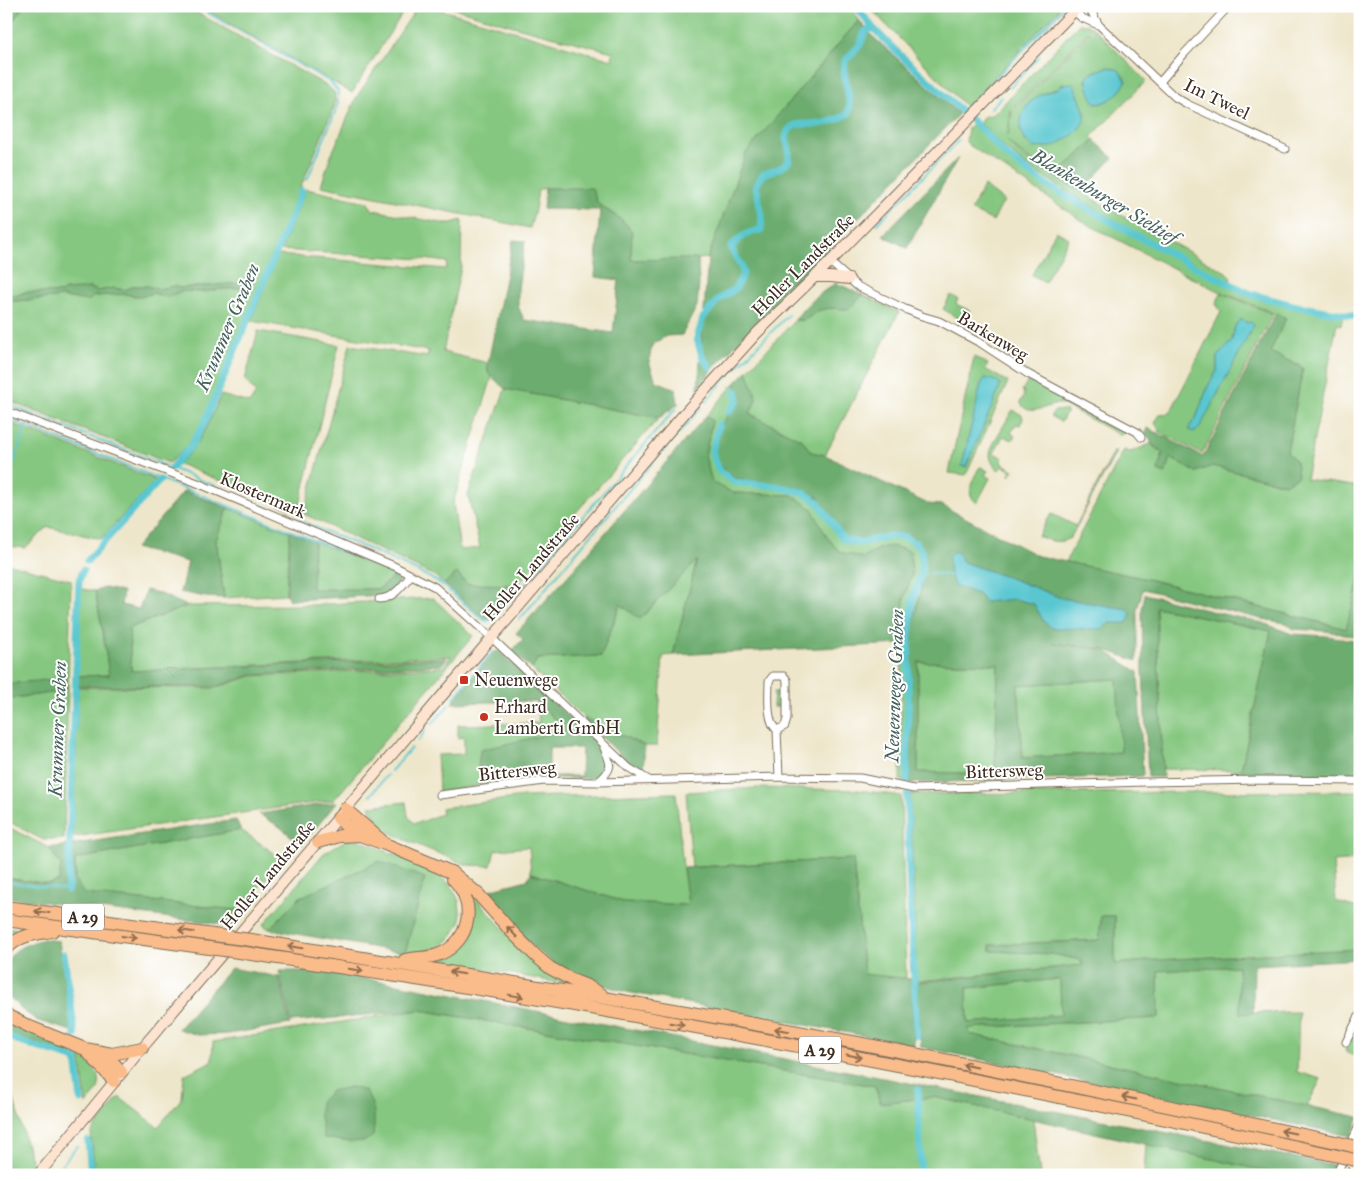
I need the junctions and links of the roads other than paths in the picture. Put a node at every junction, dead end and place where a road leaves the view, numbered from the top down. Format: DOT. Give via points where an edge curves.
graph roads {
  1 [pos="1086,6"];
  2 [pos="1229,6"];
  3 [pos="1076,8"];
  4 [pos="1099,25"];
  5 [pos="1160,82"];
  6 [pos="1285,149"];
  7 [pos="830,262"];
  8 [pos="814,277"];
  9 [pos="849,279"];
  10 [pos="6,411"];
  11 [pos="1141,437"];
  12 [pos="411,574"];
  13 [pos="378,599"];
  14 [pos="491,638"];
  15 [pos="777,730"];
  16 [pos="602,743"];
  17 [pos="779,777"];
  18 [pos="649,780"];
  19 [pos="1360,781"];
  20 [pos="598,782"];
  21 [pos="440,795"];
  22 [pos="342,814"];
  23 [pos="360,835"];
  24 [pos="318,842"];
  25 [pos="385,844"];
  26 [pos="442,868"];
  27 [pos="6,907"];
  28 [pos="6,920"];
  29 [pos="64,928"];
  30 [pos="6,949"];
  31 [pos="395,963"];
  32 [pos="609,998"];
  33 [pos="6,1009"];
  34 [pos="1360,1014"];
  35 [pos="12,1018"];
  36 [pos="1346,1042"];
  37 [pos="142,1048"];
  38 [pos="85,1049"];
  39 [pos="99,1052"];
  40 [pos="118,1077"];
  41 [pos="1360,1124"];
  42 [pos="1360,1148"];
  43 [pos="1360,1161"];
  44 [pos="38,1175"];
  45 [pos="1336,1175"];
  1 -- 4 [label="street, Im Tweel"];
  2 -- 5 [label="street"];
  3 -- 4 [label="street, Im Tweel" via="1082,18"];
  3 -- 7 [label="main road, Holler Landstraße"];
  4 -- 5 [label="street, Im Tweel"];
  5 -- 6 [label="street, Im Tweel" via="1175,97 1188,104"];
  7 -- 8 [label="main road, Holler Landstraße"];
  7 -- 9 [label="street, Barkenweg"];
  8 -- 9 [label="main road"];
  8 -- 14 [label="main road, Holler Landstraße" via="757,333"];
  9 -- 11 [label="street, Barkenweg" via="857,286 939,321 982,344 1028,374"];
  10 -- 12 [label="street, Klostermark" via="195,482"];
  12 -- 13 [label="street" via="386,599"];
  12 -- 14 [label="street, Klostermark" via="435,587"];
  14 -- 16 [label="street"];
  14 -- 22 [label="main road, Holler Landstraße"];
  15 -- 15 [label="street" via="787,719 787,680 784,676 773,676 769,681 770,720"];
  15 -- 17 [label="street"];
  16 -- 18 [label="street" via="629,768"];
  16 -- 20 [label="street" via="610,762 607,773"];
  17 -- 18 [label="street, Bittersweg"];
  17 -- 19 [label="street, Bittersweg" via="860,778 914,789 1165,781"];
  18 -- 20 [label="street, Bittersweg"];
  20 -- 21 [label="street, Bittersweg" via="544,781"];
  22 -- 23 [label="highway" via="346,826"];
  22 -- 24 [label="main road, Holler Landstraße"];
  22 -- 25 [label="highway"];
  23 -- 24 [label="highway"];
  23 -- 25 [label="highway"];
  24 -- 37 [label="main road, Holler Landstraße"];
  25 -- 26 [label="highway"];
  26 -- 31 [label="highway" via="462,889 468,905 463,933 452,947 440,954"];
  32 -- 26 [label="highway, one-way" via="550,968 478,894"];
  31 -- 27 [label="highway, A 29, one-way, bridge"];
  28 -- 29 [label="highway, A 29"];
  29 -- 30 [label="highway" via="26,935"];
  29 -- 43 [label="highway, A 29, one-way, bridge" via="239,952 589,1008 1175,1120"];
  32 -- 31 [label="highway, A 29, one-way"];
  42 -- 32 [label="highway, A 29, one-way, bridge" via="847,1041"];
  33 -- 35 [label="highway"];
  34 -- 36 [label="street"];
  35 -- 38 [label="highway"];
  37 -- 39 [label="highway" via="112,1054"];
  37 -- 40 [label="main road, Holler Landstraße"];
  38 -- 39 [label="highway"];
  38 -- 40 [label="highway"];
  39 -- 40 [label="highway" via="112,1061"];
  40 -- 44 [label="main road, Holler Landstraße"];
  41 -- 45 [label="street"];
}
